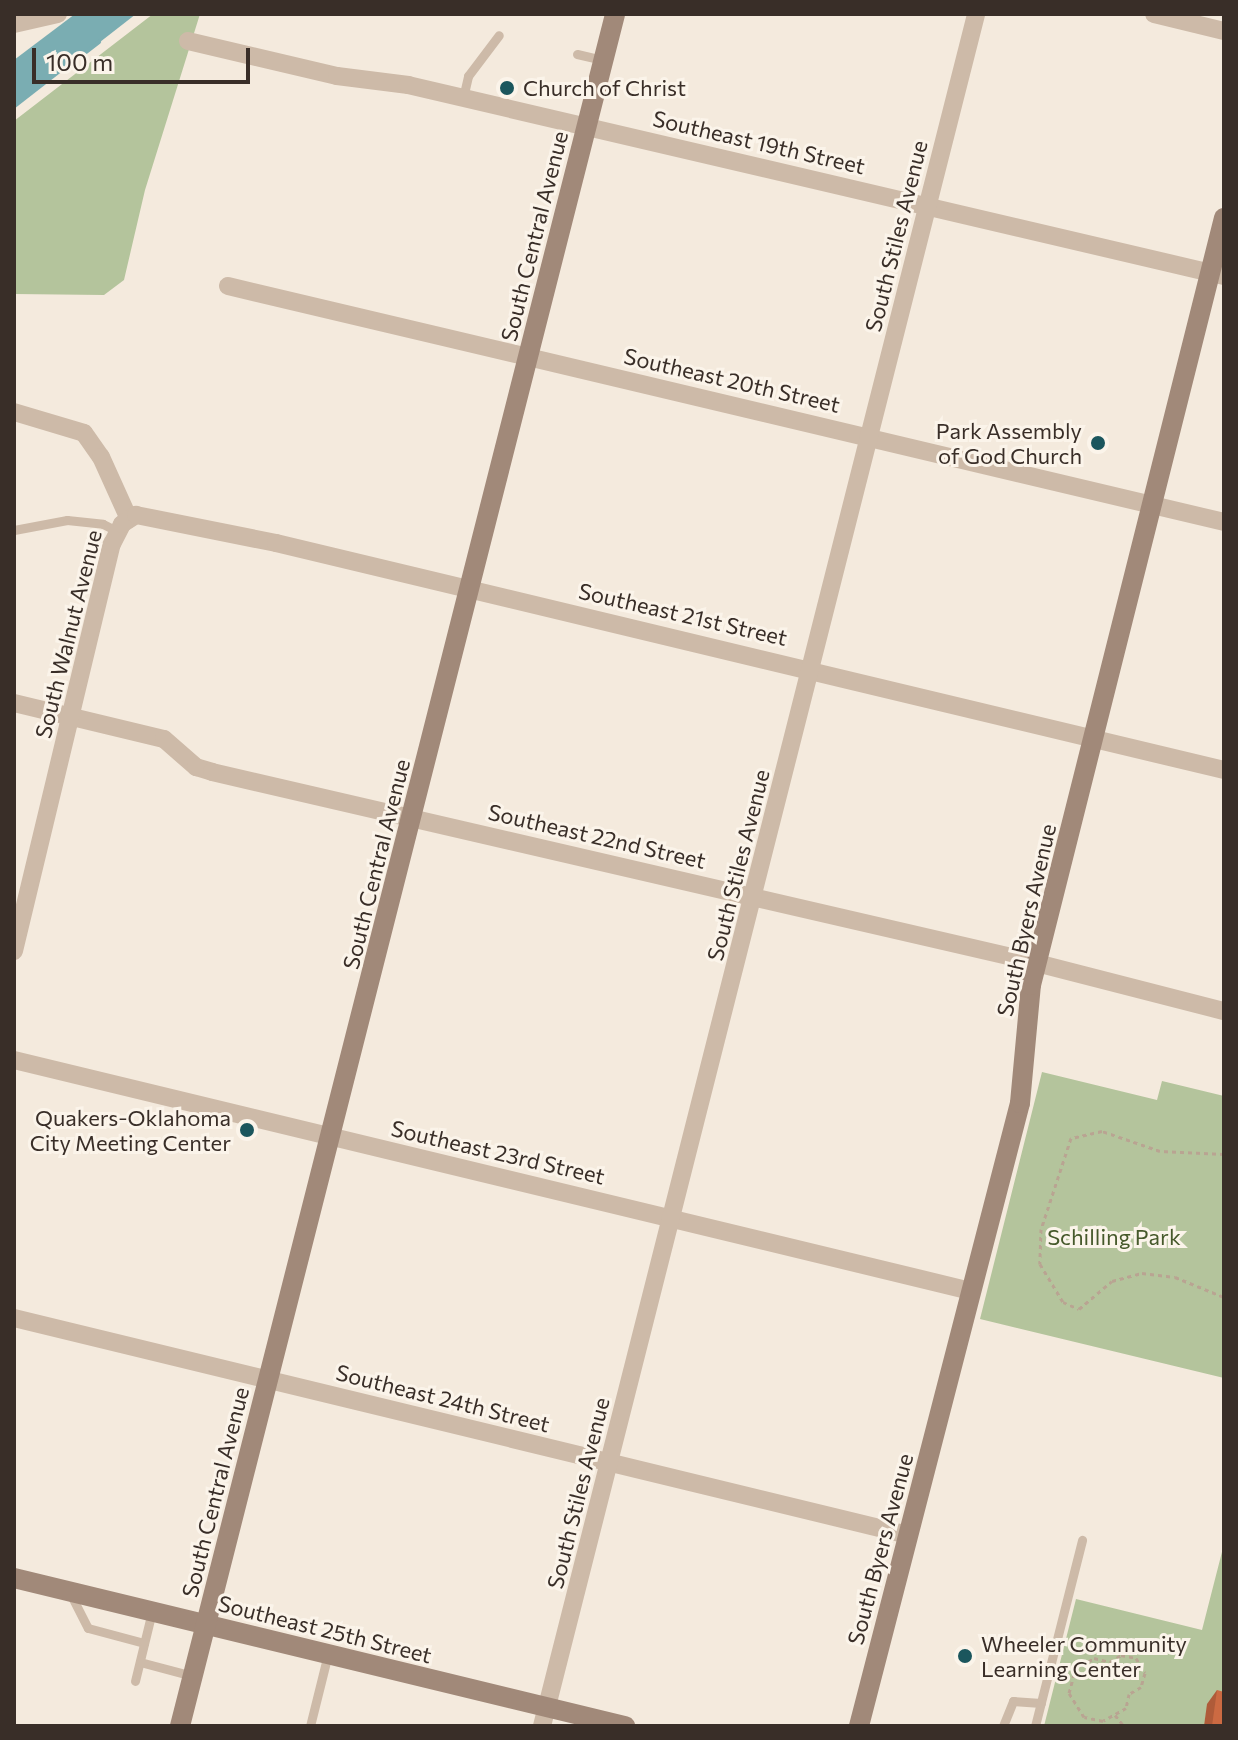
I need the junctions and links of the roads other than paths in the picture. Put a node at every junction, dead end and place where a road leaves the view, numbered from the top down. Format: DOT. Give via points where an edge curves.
graph roads {
  1 [pos="58,14"];
  2 [pos="615,14"];
  3 [pos="976,14"];
  4 [pos="1154,14"];
  5 [pos="16,25"];
  6 [pos="1224,31"];
  7 [pos="499,35"];
  8 [pos="188,41"];
  9 [pos="577,54"];
  10 [pos="603,60"];
  11 [pos="463,98"];
  12 [pos="586,127"];
  13 [pos="928,205"];
  14 [pos="1224,218"];
  15 [pos="1217,275"];
  16 [pos="228,286"];
  17 [pos="528,358"];
  18 [pos="14,412"];
  19 [pos="871,436"];
  20 [pos="1152,505"];
  21 [pos="1224,522"];
  22 [pos="123,525"];
  23 [pos="14,530"];
  24 [pos="470,589"];
  25 [pos="813,669"];
  26 [pos="14,703"];
  27 [pos="71,716"];
  28 [pos="1093,737"];
  29 [pos="1224,770"];
  30 [pos="412,818"];
  31 [pos="755,897"];
  32 [pos="14,951"];
  33 [pos="1036,964"];
  34 [pos="1224,1011"];
  35 [pos="14,1060"];
  36 [pos="331,1137"];
  37 [pos="674,1219"];
  38 [pos="971,1291"];
  39 [pos="14,1318"];
  40 [pos="267,1380"];
  41 [pos="610,1463"];
  42 [pos="908,1535"];
  43 [pos="1082,1540"];
  44 [pos="14,1578"];
  45 [pos="70,1592"];
  46 [pos="152,1611"];
  47 [pos="206,1625"];
  48 [pos="144,1643"];
  49 [pos="328,1654"];
  50 [pos="140,1662"];
  51 [pos="193,1676"];
  52 [pos="135,1681"];
  53 [pos="1041,1703"];
  54 [pos="545,1717"];
  55 [pos="180,1726"];
  56 [pos="310,1726"];
  57 [pos="625,1726"];
  58 [pos="859,1726"];
  59 [pos="1003,1726"];
  60 [pos="1035,1726"];
  1 -- 5 [label="street"];
  2 -- 10 [label="street, South Central Avenue"];
  3 -- 13 [label="street, South Stiles Avenue"];
  4 -- 6 [label="street"];
  7 -- 11 [label="lane" via="468,76"];
  8 -- 11 [label="street, Southeast 19th Street"];
  9 -- 10 [label="lane"];
  10 -- 12 [label="street, South Central Avenue"];
  11 -- 12 [label="street, Southeast 19th Street"];
  12 -- 13 [label="street, Southeast 19th Street"];
  12 -- 17 [label="street, South Central Avenue"];
  13 -- 15 [label="street, Southeast 19th Street"];
  13 -- 19 [label="street, South Stiles Avenue"];
  14 -- 15 [label="street, South Byers Avenue"];
  15 -- 20 [label="street, South Byers Avenue"];
  16 -- 17 [label="street, Southeast 20th Street"];
  17 -- 19 [label="street, Southeast 20th Street"];
  17 -- 24 [label="street, South Central Avenue"];
  18 -- 22 [label="street" via="75,429 93,443"];
  19 -- 20 [label="street, Southeast 20th Street"];
  19 -- 25 [label="street, South Stiles Avenue"];
  20 -- 21 [label="street, Southeast 20th Street"];
  20 -- 28 [label="street, South Byers Avenue"];
  22 -- 23 [label="lane" via="67,520"];
  22 -- 24 [label="street, Southeast 21st Street" via="152,516"];
  22 -- 27 [label="street, South Walnut Avenue"];
  24 -- 25 [label="street, Southeast 21st Street"];
  24 -- 30 [label="street, South Central Avenue"];
  25 -- 28 [label="street, Southeast 21st Street"];
  25 -- 31 [label="street, South Stiles Avenue"];
  26 -- 27 [label="street, Southeast 22nd Street"];
  27 -- 30 [label="street, Southeast 22nd Street" via="164,739 202,769"];
  27 -- 32 [label="street, South Walnut Avenue"];
  28 -- 29 [label="street, Southeast 21st Street"];
  28 -- 33 [label="street, South Byers Avenue"];
  30 -- 31 [label="street, Southeast 22nd Street"];
  30 -- 36 [label="street, South Central Avenue"];
  31 -- 33 [label="street, Southeast 22nd Street"];
  31 -- 37 [label="street, South Stiles Avenue"];
  33 -- 34 [label="street, Southeast 22nd Street"];
  33 -- 38 [label="street, South Byers Avenue" via="1022,1093"];
  35 -- 36 [label="street, Southeast 23rd Street"];
  36 -- 37 [label="street, Southeast 23rd Street"];
  36 -- 40 [label="street, South Central Avenue"];
  37 -- 38 [label="street, Southeast 23rd Street"];
  37 -- 41 [label="street, South Stiles Avenue"];
  38 -- 42 [label="street, South Byers Avenue"];
  39 -- 40 [label="street, Southeast 24th Street"];
  40 -- 41 [label="street, Southeast 24th Street"];
  40 -- 47 [label="street, South Central Avenue"];
  41 -- 42 [label="street, Southeast 24th Street"];
  41 -- 54 [label="street, South Stiles Avenue"];
  42 -- 58 [label="street, South Byers Avenue"];
  43 -- 53 [label="lane"];
  44 -- 45 [label="street, Southeast 25th Street"];
  45 -- 46 [label="street, Southeast 25th Street"];
  45 -- 48 [label="lane" via="88,1628"];
  46 -- 47 [label="street, Southeast 25th Street"];
  46 -- 48 [label="lane"];
  47 -- 49 [label="street, Southeast 25th Street"];
  47 -- 51 [label="street, South Central Avenue"];
  48 -- 50 [label="lane"];
  49 -- 54 [label="street, Southeast 25th Street"];
  49 -- 56 [label="lane"];
  50 -- 51 [label="lane"];
  50 -- 52 [label="lane"];
  51 -- 55 [label="street, South Central Avenue"];
  53 -- 59 [label="lane" via="1013,1701"];
  53 -- 60 [label="lane"];
  54 -- 57 [label="street, Southeast 25th Street"];
}
